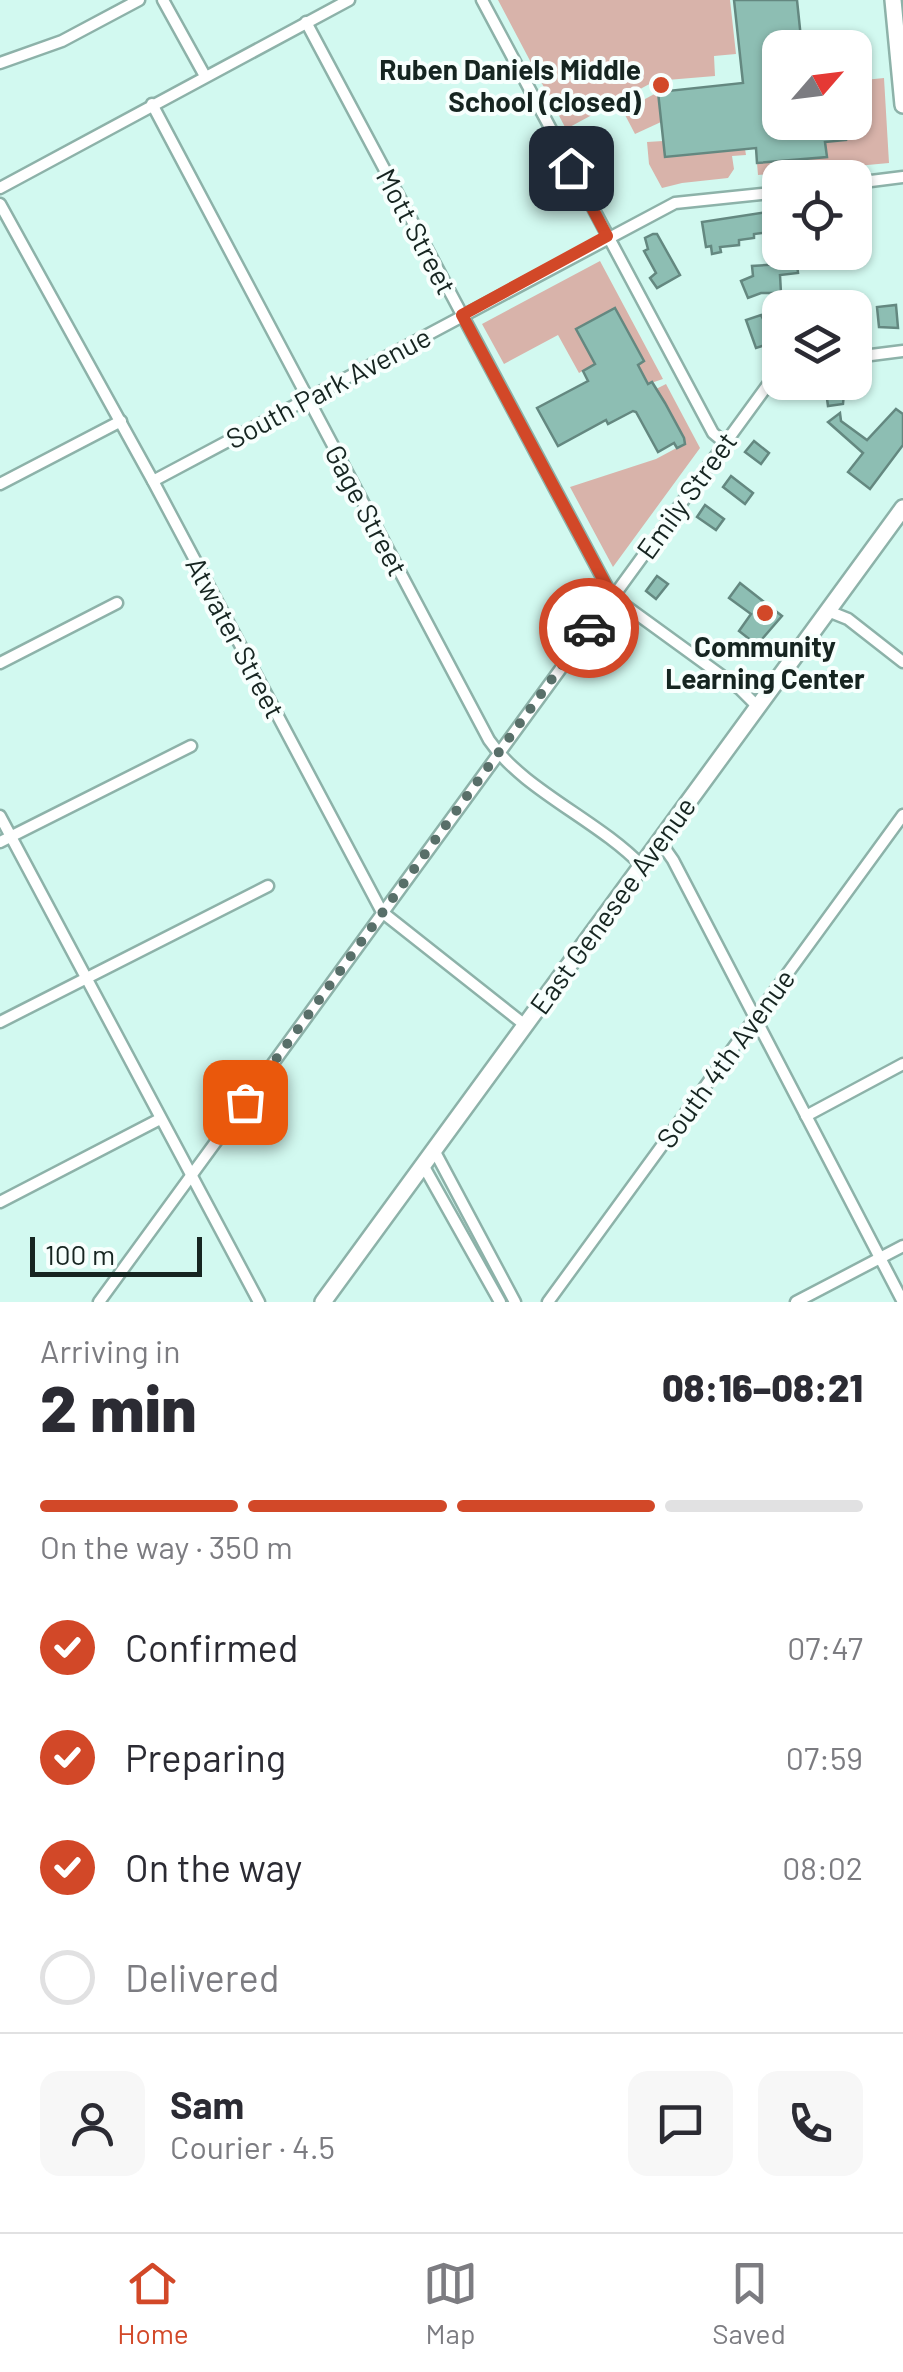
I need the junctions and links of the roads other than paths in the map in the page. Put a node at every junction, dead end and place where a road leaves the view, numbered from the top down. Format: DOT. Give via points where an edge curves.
graph roads {
  1 [pos="139,0"];
  2 [pos="164,0"];
  3 [pos="350,0"];
  4 [pos="482,0"];
  5 [pos="893,0"];
  6 [pos="306,22"];
  7 [pos="0,63"];
  8 [pos="205,76"];
  9 [pos="152,104"];
  10 [pos="903,105"];
  11 [pos="903,177"];
  12 [pos="872,181"];
  13 [pos="0,188"];
  14 [pos="762,194"];
  15 [pos="0,204"];
  16 [pos="607,236"];
  17 [pos="462,315"];
  18 [pos="903,351"];
  19 [pos="872,355"];
  20 [pos="762,393"];
  21 [pos="307,398"];
  22 [pos="121,421"];
  23 [pos="725,443"];
  24 [pos="153,481"];
  25 [pos="0,484"];
  26 [pos="903,508"];
  27 [pos="612,596"];
  28 [pos="117,603"];
  29 [pos="828,610"];
  30 [pos="903,662"];
  31 [pos="0,663"];
  32 [pos="757,706"];
  33 [pos="191,746"];
  34 [pos="498,754"];
  35 [pos="903,815"];
  36 [pos="0,816"];
  37 [pos="5,839"];
  38 [pos="659,840"];
  39 [pos="642,866"];
  40 [pos="268,886"];
  41 [pos="382,912"];
  42 [pos="86,978"];
  43 [pos="754,1019"];
  44 [pos="0,1022"];
  45 [pos="524,1025"];
  46 [pos="903,1064"];
  47 [pos="806,1116"];
  48 [pos="160,1119"];
  49 [pos="434,1150"];
  50 [pos="423,1165"];
  51 [pos="191,1177"];
  52 [pos="0,1202"];
  53 [pos="903,1246"];
  54 [pos="880,1258"];
  55 [pos="99,1302"];
  56 [pos="259,1302"];
  57 [pos="322,1302"];
  58 [pos="500,1302"];
  59 [pos="514,1302"];
  60 [pos="548,1302"];
  61 [pos="796,1302"];
  62 [pos="903,1302"];
  1 -- 7 [label="street"];
  2 -- 8 [label="street"];
  3 -- 6 [label="street"];
  4 -- 16 [label="street"];
  5 -- 10 [label="main road"];
  6 -- 8 [label="street"];
  6 -- 17 [label="street, Mott Street"];
  8 -- 9 [label="street"];
  9 -- 13 [label="street"];
  9 -- 21 [label="street, Gage Street"];
  11 -- 12 [label="street"];
  14 -- 16 [label="street, South Park Avenue" via="675,202"];
  15 -- 22 [label="street, Atwater Street"];
  16 -- 17 [label="street, South Park Avenue"];
  16 -- 23 [label="street" via="712,434"];
  17 -- 21 [label="street, South Park Avenue"];
  17 -- 27 [label="street, Mott Street"];
  18 -- 19 [label="street"];
  20 -- 23 [label="street, Emily Street"];
  21 -- 24 [label="street, South Park Avenue"];
  21 -- 34 [label="street, Gage Street"];
  22 -- 24 [label="street, Atwater Street"];
  22 -- 25 [label="street"];
  23 -- 27 [label="street, Emily Street"];
  24 -- 41 [label="street, Atwater Street"];
  26 -- 29 [label="main road, East Genesee Avenue"];
  27 -- 32 [label="street, Mott Street"];
  27 -- 34 [label="street, Emily Street"];
  28 -- 31 [label="street"];
  29 -- 30 [label="street"];
  29 -- 32 [label="main road, East Genesee Avenue"];
  32 -- 38 [label="main road, East Genesee Avenue"];
  33 -- 37 [label="street"];
  34 -- 39 [label="street, Gage Street"];
  34 -- 41 [label="street, Emily Street"];
  35 -- 43 [label="street, South 4th Avenue"];
  36 -- 37 [label="street"];
  37 -- 42 [label="street"];
  38 -- 39 [label="main road, East Genesee Avenue"];
  38 -- 43 [label="street"];
  39 -- 45 [label="main road, East Genesee Avenue"];
  40 -- 42 [label="street"];
  41 -- 45 [label="street, Atwater Street"];
  41 -- 51 [label="street, Emily Street"];
  42 -- 44 [label="street"];
  42 -- 48 [label="street"];
  43 -- 47 [label="street"];
  43 -- 60 [label="street, South 4th Avenue"];
  45 -- 49 [label="main road, East Genesee Avenue"];
  46 -- 47 [label="street"];
  47 -- 54 [label="street"];
  48 -- 51 [label="street"];
  48 -- 52 [label="street"];
  49 -- 50 [label="main road, East Genesee Avenue"];
  49 -- 59 [label="street"];
  50 -- 57 [label="main road, East Genesee Avenue"];
  50 -- 58 [label="street"];
  51 -- 55 [label="street, Emily Street"];
  51 -- 56 [label="street"];
  53 -- 54 [label="street"];
  54 -- 61 [label="street"];
  54 -- 62 [label="street"];
}
